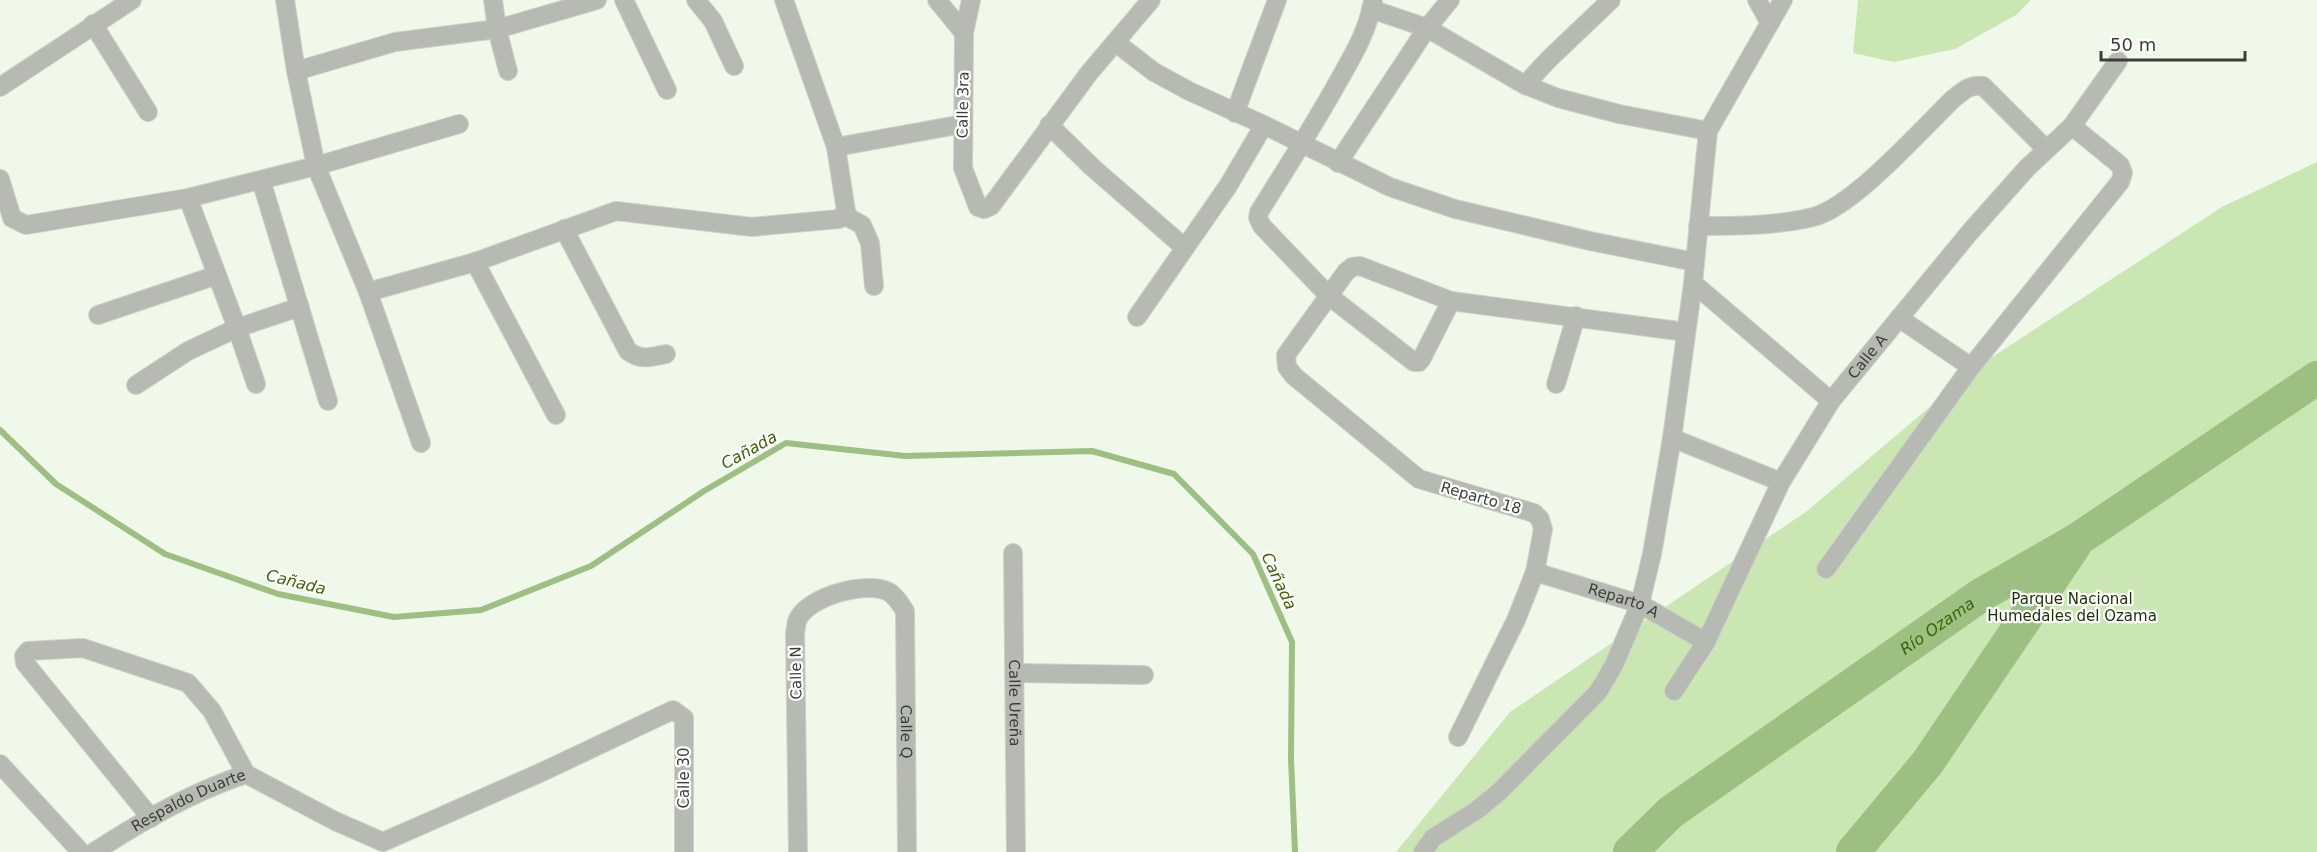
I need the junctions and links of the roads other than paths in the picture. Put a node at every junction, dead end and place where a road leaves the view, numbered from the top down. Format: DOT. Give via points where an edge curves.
graph roads {
  1 [pos="132,0"];
  2 [pos="285,0"];
  3 [pos="494,0"];
  4 [pos="597,0"];
  5 [pos="624,0"];
  6 [pos="696,0"];
  7 [pos="784,0"];
  8 [pos="937,0"];
  9 [pos="971,0"];
  10 [pos="1277,0"];
  11 [pos="1450,0"];
  12 [pos="1611,0"];
  13 [pos="1756,0"];
  14 [pos="1784,0"];
  15 [pos="1144,3"];
  16 [pos="1372,4"];
  17 [pos="1770,23"];
  18 [pos="93,24"];
  19 [pos="1427,28"];
  20 [pos="497,29"];
  21 [pos="964,33"];
  22 [pos="1115,42"];
  23 [pos="2118,61"];
  24 [pos="734,66"];
  25 [pos="296,71"];
  26 [pos="508,71"];
  27 [pos="1525,86"];
  28 [pos="0,87"];
  29 [pos="667,90"];
  30 [pos="148,112"];
  31 [pos="1235,113"];
  32 [pos="459,124"];
  33 [pos="963,124"];
  34 [pos="1049,125"];
  35 [pos="1264,125"];
  36 [pos="2072,126"];
  37 [pos="1708,131"];
  38 [pos="1302,144"];
  39 [pos="836,147"];
  40 [pos="2046,149"];
  41 [pos="1338,163"];
  42 [pos="316,166"];
  43 [pos="0,179"];
  44 [pos="261,180"];
  45 [pos="188,198"];
  46 [pos="844,215"];
  47 [pos="1698,226"];
  48 [pos="564,229"];
  49 [pos="1185,248"];
  50 [pos="475,262"];
  51 [pos="1695,262"];
  52 [pos="217,275"];
  53 [pos="1693,283"];
  54 [pos="874,286"];
  55 [pos="368,292"];
  56 [pos="1329,296"];
  57 [pos="1451,301"];
  58 [pos="300,307"];
  59 [pos="98,315"];
  60 [pos="1576,316"];
  61 [pos="1137,317"];
  62 [pos="1899,318"];
  63 [pos="237,328"];
  64 [pos="1686,332"];
  65 [pos="666,354"];
  66 [pos="1971,367"];
  67 [pos="256,384"];
  68 [pos="1557,384"];
  69 [pos="136,385"];
  70 [pos="328,401"];
  71 [pos="1831,401"];
  72 [pos="556,415"];
  73 [pos="1672,438"];
  74 [pos="421,443"];
  75 [pos="1781,482"];
  76 [pos="1013,553"];
  77 [pos="1826,569"];
  78 [pos="1535,572"];
  79 [pos="1640,604"];
  80 [pos="904,611"];
  81 [pos="1706,642"];
  82 [pos="1016,673"];
  83 [pos="1144,675"];
  84 [pos="1674,691"];
  85 [pos="673,710"];
  86 [pos="1458,737"];
  87 [pos="0,764"];
  88 [pos="246,774"];
  89 [pos="151,818"];
  90 [pos="382,847"];
  91 [pos="81,852"];
  92 [pos="94,852"];
  93 [pos="684,852"];
  94 [pos="798,852"];
  95 [pos="907,852"];
  96 [pos="1016,852"];
  97 [pos="1423,852"];
  1 -- 18 [label="street"];
  2 -- 25 [label="street"];
  3 -- 20 [label="street"];
  4 -- 20 [label="street"];
  5 -- 29 [label="street"];
  6 -- 24 [label="street" via="713,21"];
  7 -- 39 [label="street"];
  8 -- 21 [label="street"];
  9 -- 21 [label="street, Calle 3ra"];
  10 -- 31 [label="street"];
  11 -- 19 [label="street"];
  12 -- 27 [label="street"];
  13 -- 17 [label="street"];
  14 -- 17 [label="street"];
  15 -- 22 [label="street"];
  16 -- 19 [label="street"];
  16 -- 38 [label="street" via="1356,50"];
  17 -- 37 [label="street"];
  18 -- 28 [label="street"];
  18 -- 30 [label="street"];
  19 -- 27 [label="street"];
  19 -- 41 [label="street"];
  20 -- 25 [label="street" via="395,42"];
  20 -- 26 [label="street"];
  21 -- 33 [label="street, Calle 3ra"];
  22 -- 31 [label="street" via="1154,72"];
  22 -- 34 [label="street"];
  23 -- 36 [label="street, Calle A"];
  25 -- 42 [label="street"];
  27 -- 37 [label="street" via="1619,114"];
  31 -- 35 [label="street"];
  32 -- 42 [label="street"];
  33 -- 34 [label="street, Calle 3ra" via="963,168 978,207 984,209 991,206"];
  33 -- 39 [label="street"];
  34 -- 49 [label="street"];
  35 -- 38 [label="street"];
  35 -- 49 [label="street"];
  36 -- 40 [label="street, Calle A"];
  36 -- 66 [label="street" via="2120,165 2120,182"];
  37 -- 47 [label="street"];
  38 -- 41 [label="street"];
  38 -- 56 [label="street" via="1258,218"];
  39 -- 46 [label="street"];
  40 -- 47 [label="street" via="1983,86 1975,85 1953,99 1858,190 1829,210 1815,217 1763,225"];
  40 -- 62 [label="street, Calle A"];
  41 -- 51 [label="street" via="1390,187 1455,209"];
  42 -- 44 [label="street"];
  42 -- 55 [label="street"];
  43 -- 45 [label="street" via="12,218 26,225"];
  44 -- 45 [label="street"];
  44 -- 58 [label="street"];
  45 -- 52 [label="street"];
  46 -- 48 [label="street" via="839,219 752,227 616,211"];
  46 -- 54 [label="street" via="862,225 870,243"];
  47 -- 51 [label="street"];
  48 -- 50 [label="street"];
  48 -- 65 [label="street" via="628,351 644,359"];
  49 -- 61 [label="street"];
  50 -- 55 [label="street"];
  50 -- 72 [label="street"];
  51 -- 53 [label="street"];
  52 -- 59 [label="street"];
  52 -- 63 [label="street"];
  53 -- 64 [label="street"];
  53 -- 71 [label="street"];
  55 -- 74 [label="street"];
  56 -- 57 [label="street" via="1346,272 1360,266"];
  56 -- 57 [label="street" via="1414,362 1422,358"];
  56 -- 78 [label="street, Reparto 18" via="1286,355 1287,367 1419,479 1534,513 1543,529"];
  57 -- 60 [label="street"];
  58 -- 63 [label="street"];
  58 -- 70 [label="street"];
  60 -- 64 [label="street"];
  60 -- 68 [label="street"];
  62 -- 66 [label="street"];
  62 -- 71 [label="street, Calle A"];
  63 -- 67 [label="street"];
  63 -- 69 [label="street" via="188,351"];
  64 -- 73 [label="street"];
  66 -- 77 [label="street"];
  71 -- 75 [label="street, Calle A"];
  73 -- 75 [label="street"];
  73 -- 79 [label="street"];
  75 -- 81 [label="street, Calle A"];
  76 -- 82 [label="street, Calle Ureña"];
  78 -- 79 [label="street, Reparto A"];
  78 -- 86 [label="street, Reparto 18" via="1516,620"];
  79 -- 81 [label="street, Reparto A"];
  79 -- 97 [label="street" via="1598,692 1499,792 1433,838"];
  80 -- 94 [label="street, Calle N" via="887,591 853,588 826,598 798,619"];
  80 -- 95 [label="street, Calle Q"];
  81 -- 84 [label="street, Calle A"];
  82 -- 83 [label="street"];
  82 -- 96 [label="street, Calle Ureña"];
  85 -- 90 [label="street, Respaldo Duarte"];
  85 -- 93 [label="street, Calle 30" via="684,718"];
  87 -- 91 [label="street"];
  88 -- 89 [label="street, Respaldo Duarte" via="210,786"];
  88 -- 89 [label="street" via="212,711 188,684 83,648 27,651 24,663"];
  88 -- 90 [label="street, Respaldo Duarte"];
  89 -- 92 [label="street, Respaldo Duarte"];
}
